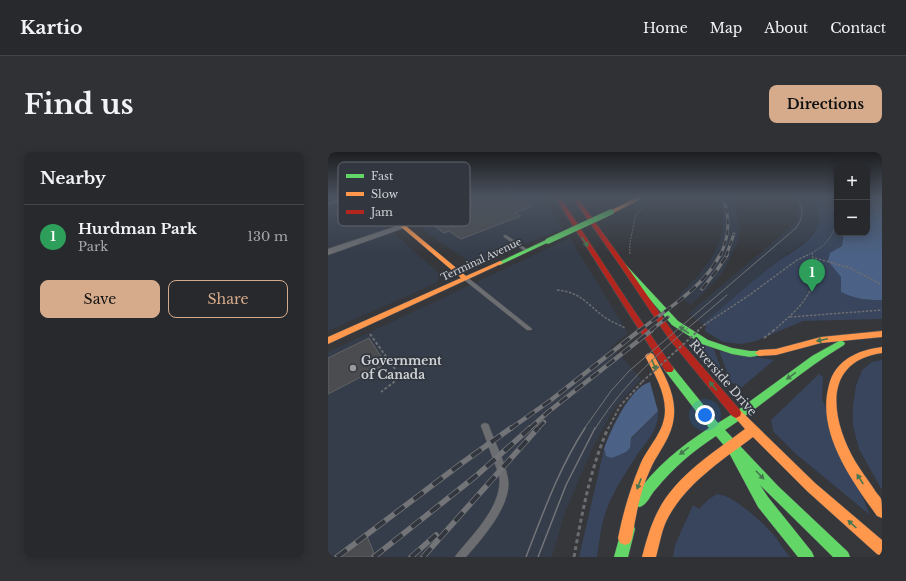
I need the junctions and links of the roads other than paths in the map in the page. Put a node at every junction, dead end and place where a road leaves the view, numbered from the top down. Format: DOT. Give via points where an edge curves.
graph roads {
  1 [pos="569,216"];
  2 [pos="588,216"];
  3 [pos="603,216"];
  4 [pos="403,227"];
  5 [pos="504,236"];
  6 [pos="526,250"];
  7 [pos="328,252"];
  8 [pos="624,266"];
  9 [pos="465,278"];
  10 [pos="633,316"];
  11 [pos="529,329"];
  12 [pos="882,334"];
  13 [pos="860,336"];
  14 [pos="328,340"];
  15 [pos="882,350"];
  16 [pos="738,416"];
  17 [pos="484,426"];
  18 [pos="717,430"];
  19 [pos="752,431"];
  20 [pos="732,447"];
  21 [pos="882,510"];
  22 [pos="625,538"];
  23 [pos="882,549"];
  24 [pos="460,557"];
  25 [pos="621,557"];
  26 [pos="648,557"];
  27 [pos="807,557"];
  28 [pos="843,557"];
  1 -- 10 [label="main road, one-way"];
  2 -- 8 [label="main road, Riverside Drive"];
  3 -- 6 [label="main road, Terminal Avenue, bridge"];
  4 -- 7 [label="street"];
  4 -- 9 [label="main road"];
  5 -- 6 [label="lane"];
  6 -- 9 [label="main road, Terminal Avenue"];
  13 -- 8 [label="main road, one-way" via="821,340 764,353 750,354 722,348 694,336 674,323"];
  16 -- 8 [label="main road, Riverside Drive, one-way" via="672,337"];
  9 -- 11 [label="lane"];
  9 -- 14 [label="main road, Terminal Avenue"];
  10 -- 18 [label="main road" via="671,372"];
  10 -- 22 [label="main road, one-way" via="667,396 670,410 666,433 647,464 629,509"];
  12 -- 13 [label="main road"];
  13 -- 16 [label="main road, one-way" via="826,351"];
  21 -- 15 [label="main road, one-way" via="845,453 833,422 830,400 831,388 842,367 863,354"];
  16 -- 18 [label="main road"];
  16 -- 19 [label="main road, Riverside Drive"];
  17 -- 24 [label="lane" via="501,468 504,487 495,511"];
  18 -- 20 [label="main road"];
  18 -- 22 [label="main road, one-way" via="680,454 655,478 634,512"];
  19 -- 20 [label="main road"];
  23 -- 19 [label="main road, Riverside Drive, one-way"];
  20 -- 26 [label="main road" via="686,482 675,495 663,512"];
  20 -- 27 [label="main road" via="763,502"];
  20 -- 28 [label="main road, one-way"];
  22 -- 25 [label="main road"];
}
